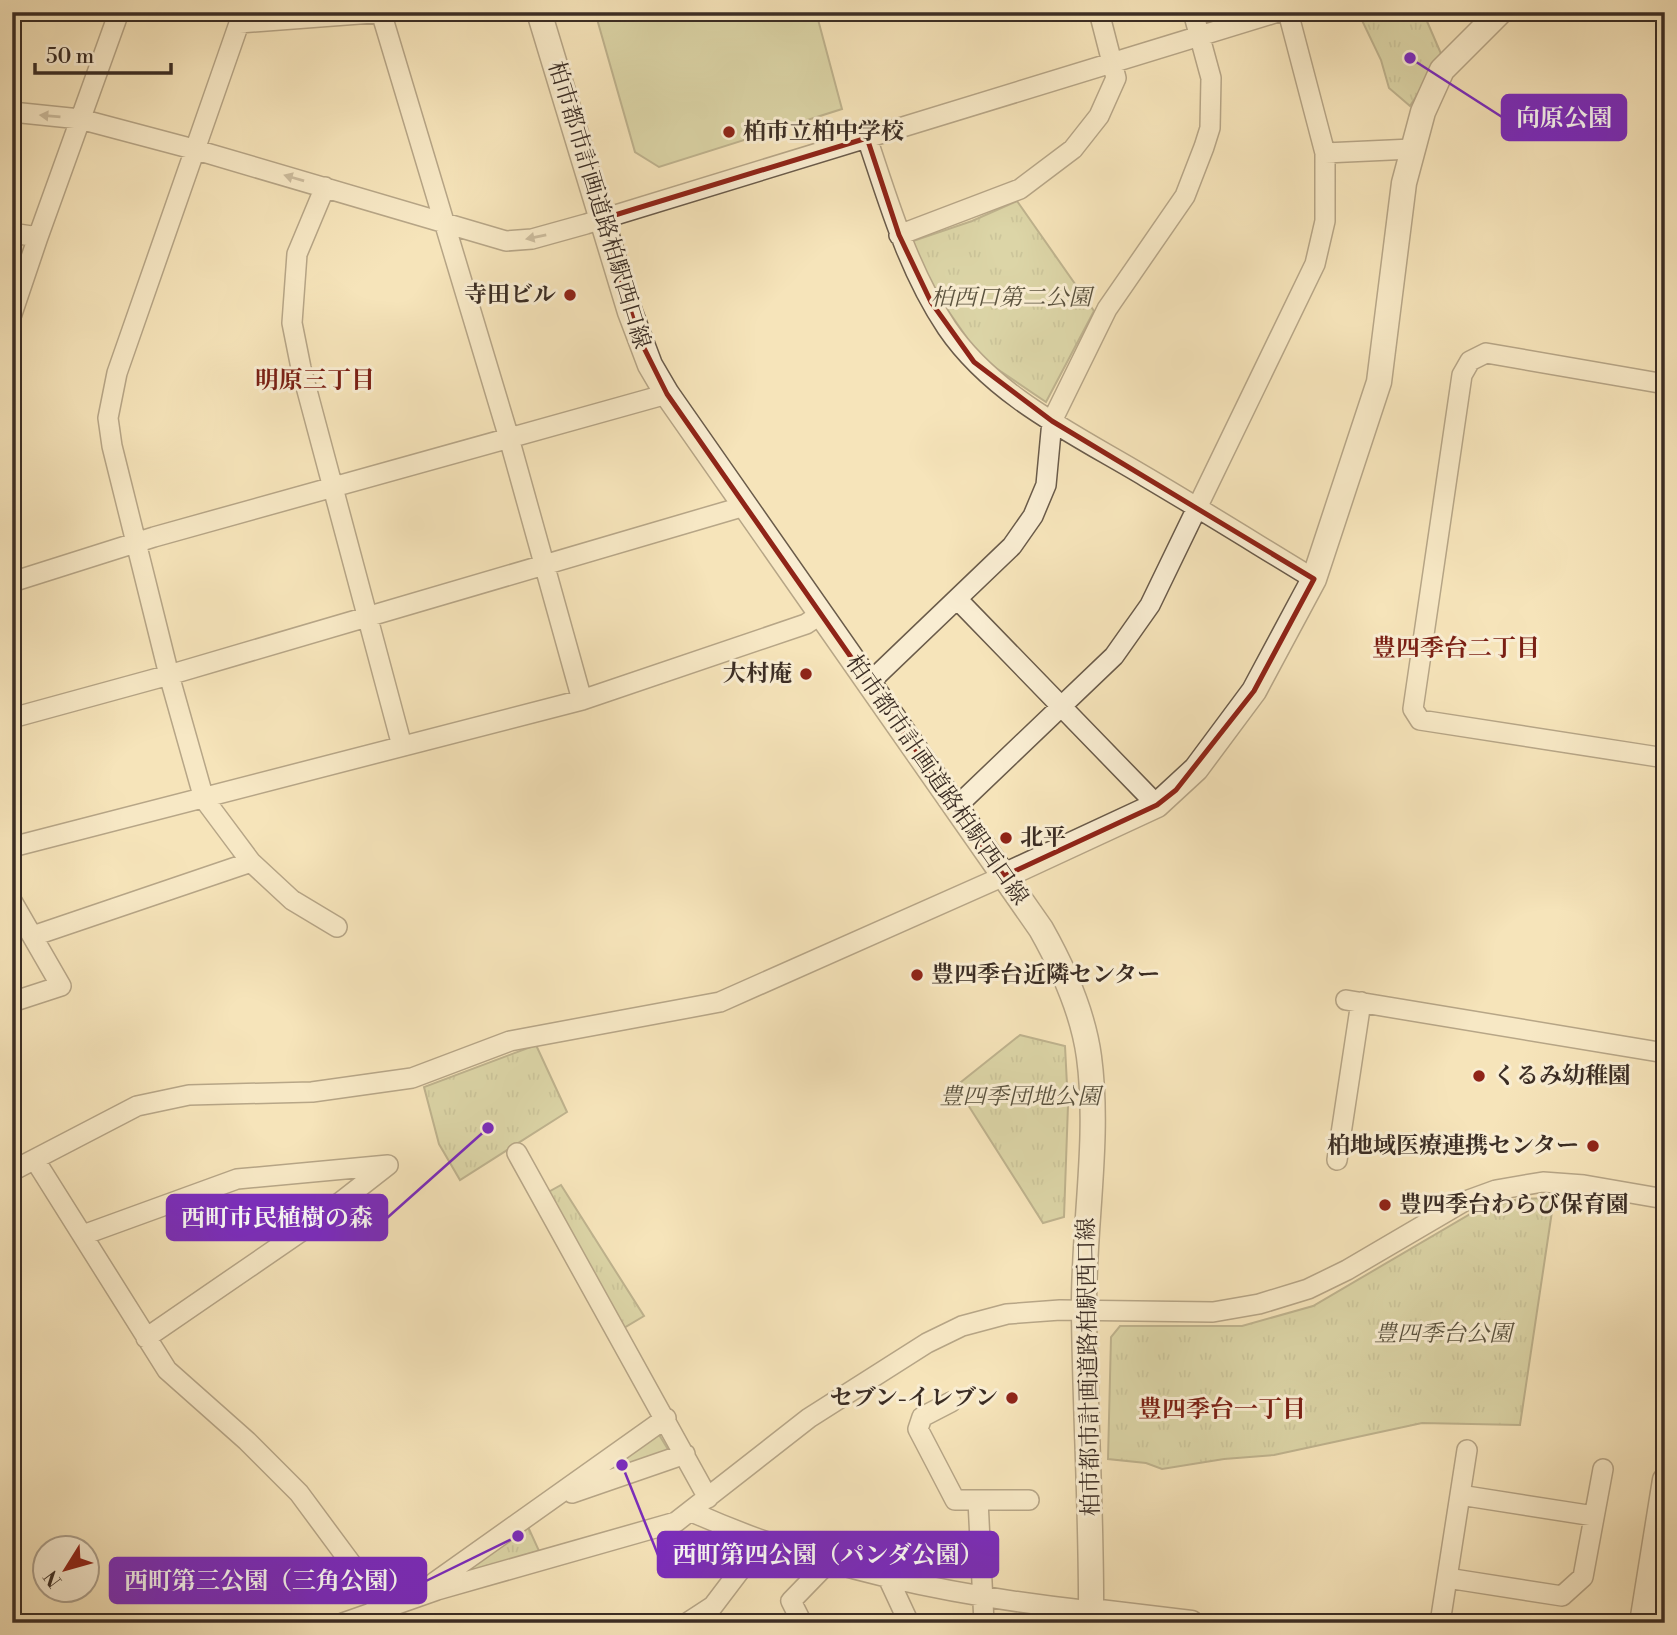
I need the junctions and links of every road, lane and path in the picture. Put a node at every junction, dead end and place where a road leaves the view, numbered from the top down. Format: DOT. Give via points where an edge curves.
graph roads {
  1 [pos="539,12"];
  2 [pos="1099,12"];
  3 [pos="1193,12"];
  4 [pos="1278,12"];
  5 [pos="1288,12"];
  6 [pos="1500,12"];
  7 [pos="113,13"];
  8 [pos="383,13"];
  9 [pos="241,18"];
  10 [pos="1201,37"];
  11 [pos="1114,63"];
  12 [pos="12,113"];
  13 [pos="80,119"];
  14 [pos="867,138"];
  15 [pos="193,149"];
  16 [pos="1412,149"];
  17 [pos="1325,153"];
  18 [pos="325,187"];
  19 [pos="602,219"];
  20 [pos="445,224"];
  21 [pos="12,233"];
  22 [pos="899,235"];
  23 [pos="38,237"];
  24 [pos="12,314"];
  25 [pos="1665,384"];
  26 [pos="667,394"];
  27 [pos="1052,421"];
  28 [pos="509,438"];
  29 [pos="333,487"];
  30 [pos="745,506"];
  31 [pos="1198,508"];
  32 [pos="136,542"];
  33 [pos="543,565"];
  34 [pos="1314,579"];
  35 [pos="12,582"];
  36 [pos="958,600"];
  37 [pos="821,614"];
  38 [pos="367,617"];
  39 [pos="169,675"];
  40 [pos="869,683"];
  41 [pos="582,700"];
  42 [pos="1061,704"];
  43 [pos="12,718"];
  44 [pos="402,746"];
  45 [pos="1665,758"];
  46 [pos="204,799"];
  47 [pos="1157,805"];
  48 [pos="956,807"];
  49 [pos="12,847"];
  50 [pos="251,862"];
  51 [pos="1004,876"];
  52 [pos="12,901"];
  53 [pos="337,927"];
  54 [pos="33,936"];
  55 [pos="12,1002"];
  56 [pos="1665,1053"];
  57 [pos="517,1153"];
  58 [pos="35,1160"];
  59 [pos="1337,1160"];
  60 [pos="12,1171"];
  61 [pos="1665,1199"];
  62 [pos="83,1235"];
  63 [pos="1084,1309"];
  64 [pos="146,1338"];
  65 [pos="951,1402"];
  66 [pos="666,1419"];
  67 [pos="1466,1450"];
  68 [pos="685,1454"];
  69 [pos="1603,1469"];
  70 [pos="1665,1480"];
  71 [pos="1460,1495"];
  72 [pos="708,1498"];
  73 [pos="551,1500"];
  74 [pos="978,1500"];
  75 [pos="1029,1500"];
  76 [pos="692,1512"];
  77 [pos="1594,1516"];
  78 [pos="759,1541"];
  79 [pos="827,1560"];
  80 [pos="1447,1578"];
  81 [pos="889,1580"];
  82 [pos="437,1590"];
  83 [pos="982,1599"];
  84 [pos="382,1617"];
  85 [pos="1091,1617"];
  86 [pos="343,1623"];
  87 [pos="687,1623"];
  88 [pos="803,1623"];
  89 [pos="909,1623"];
  90 [pos="984,1623"];
  91 [pos="1192,1623"];
  92 [pos="1440,1623"];
  93 [pos="1642,1623"];
  1 -- 19 [label="street, 柏市都市計画道路柏駅西口線"];
  2 -- 11 [label="street"];
  3 -- 10 [label="street"];
  4 -- 10 [label="street"];
  5 -- 17 [label="street"];
  6 -- 16 [label="street" via="1442,71"];
  7 -- 13 [label="street"];
  8 -- 9 [label="street"];
  8 -- 20 [label="street"];
  9 -- 15 [label="street"];
  10 -- 11 [label="street"];
  10 -- 27 [label="street" via="1211,78 1210,128 1185,196 1107,309"];
  11 -- 14 [label="street"];
  11 -- 22 [label="street" via="1116,78 1099,116 1073,149 1020,189"];
  13 -- 12 [label="street, one-way"];
  13 -- 15 [label="street"];
  13 -- 23 [label="street"];
  14 -- 19 [label="street"];
  14 -- 22 [label="street"];
  18 -- 15 [label="street, one-way"];
  15 -- 32 [label="street" via="117,373 108,418"];
  16 -- 17 [label="street"];
  16 -- 34 [label="street" via="1379,382"];
  17 -- 31 [label="street" via="1325,221 1315,264"];
  18 -- 20 [label="street"];
  18 -- 29 [label="street" via="297,254 292,323"];
  19 -- 20 [label="street, one-way" via="532,239 506,241"];
  19 -- 26 [label="street, 柏市都市計画道路柏駅西口線" via="639,338"];
  20 -- 28 [label="street"];
  21 -- 23 [label="street"];
  22 -- 27 [label="street" via="931,302 974,362"];
  23 -- 24 [label="street"];
  25 -- 45 [label="street" via="1486,353 1470,362 1462,375 1413,709 1420,720"];
  26 -- 28 [label="street"];
  26 -- 30 [label="street, 柏市都市計画道路柏駅西口線"];
  27 -- 31 [label="street"];
  27 -- 36 [label="street" via="1046,485 1033,516 1012,546"];
  28 -- 29 [label="street"];
  28 -- 33 [label="street"];
  29 -- 32 [label="street"];
  29 -- 38 [label="street"];
  30 -- 33 [label="street"];
  30 -- 37 [label="street, 柏市都市計画道路柏駅西口線"];
  31 -- 34 [label="street"];
  31 -- 42 [label="street" via="1150,605 1114,656"];
  32 -- 35 [label="street"];
  32 -- 39 [label="street"];
  33 -- 38 [label="street"];
  33 -- 41 [label="street"];
  34 -- 47 [label="street" via="1247,701 1196,769"];
  36 -- 40 [label="street"];
  36 -- 42 [label="street"];
  37 -- 40 [label="street, 柏市都市計画道路柏駅西口線"];
  37 -- 41 [label="street" via="806,624"];
  38 -- 39 [label="street"];
  38 -- 44 [label="street"];
  39 -- 43 [label="street"];
  39 -- 46 [label="street"];
  40 -- 48 [label="street, 柏市都市計画道路柏駅西口線"];
  41 -- 44 [label="street"];
  42 -- 47 [label="street"];
  42 -- 48 [label="street"];
  44 -- 46 [label="street"];
  46 -- 49 [label="street"];
  46 -- 50 [label="street"];
  47 -- 51 [label="street"];
  48 -- 51 [label="street, 柏市都市計画道路柏駅西口線"];
  50 -- 53 [label="street" via="292,900"];
  50 -- 54 [label="street"];
  51 -- 58 [label="street" via="720,1002 510,1041 412,1078 312,1093 189,1095 136,1106"];
  51 -- 63 [label="street, 柏市都市計画道路柏駅西口線" via="1055,955 1089,1056"];
  52 -- 54 [label="street"];
  54 -- 55 [label="street" via="61,986"];
  56 -- 59 [label="street" via="1353,1001"];
  57 -- 66 [label="street"];
  58 -- 60 [label="street"];
  58 -- 62 [label="street"];
  61 -- 63 [label="street" via="1543,1182 1496,1190 1463,1202 1318,1284 1259,1304 1213,1312"];
  62 -- 64 [label="street"];
  62 -- 64 [label="street" via="237,1179 388,1164 316,1222"];
  63 -- 72 [label="street" via="1006,1314 962,1326 927,1343 809,1418"];
  63 -- 85 [label="street, 柏市都市計画道路柏駅西口線"];
  64 -- 84 [label="street" via="167,1370 299,1493 353,1566"];
  65 -- 74 [label="street" via="922,1417 918,1429 955,1500"];
  66 -- 68 [label="street"];
  66 -- 73 [label="street"];
  67 -- 71 [label="street"];
  68 -- 72 [label="street"];
  68 -- 73 [label="street"];
  69 -- 77 [label="street"];
  70 -- 93 [label="street"];
  71 -- 77 [label="street"];
  71 -- 80 [label="street"];
  72 -- 76 [label="street"];
  73 -- 82 [label="street" via="435,1582"];
  74 -- 75 [label="street"];
  74 -- 83 [label="street"];
  76 -- 78 [label="street"];
  76 -- 82 [label="street" via="676,1522"];
  77 -- 80 [label="street" via="1583,1577 1562,1596"];
  78 -- 79 [label="street"];
  78 -- 87 [label="street" via="713,1606"];
  79 -- 81 [label="street"];
  79 -- 88 [label="street" via="791,1601"];
  80 -- 92 [label="street"];
  81 -- 83 [label="street"];
  81 -- 89 [label="street"];
  82 -- 84 [label="street"];
  83 -- 85 [label="street"];
  83 -- 90 [label="street"];
  84 -- 86 [label="street"];
  85 -- 91 [label="street"];
}
